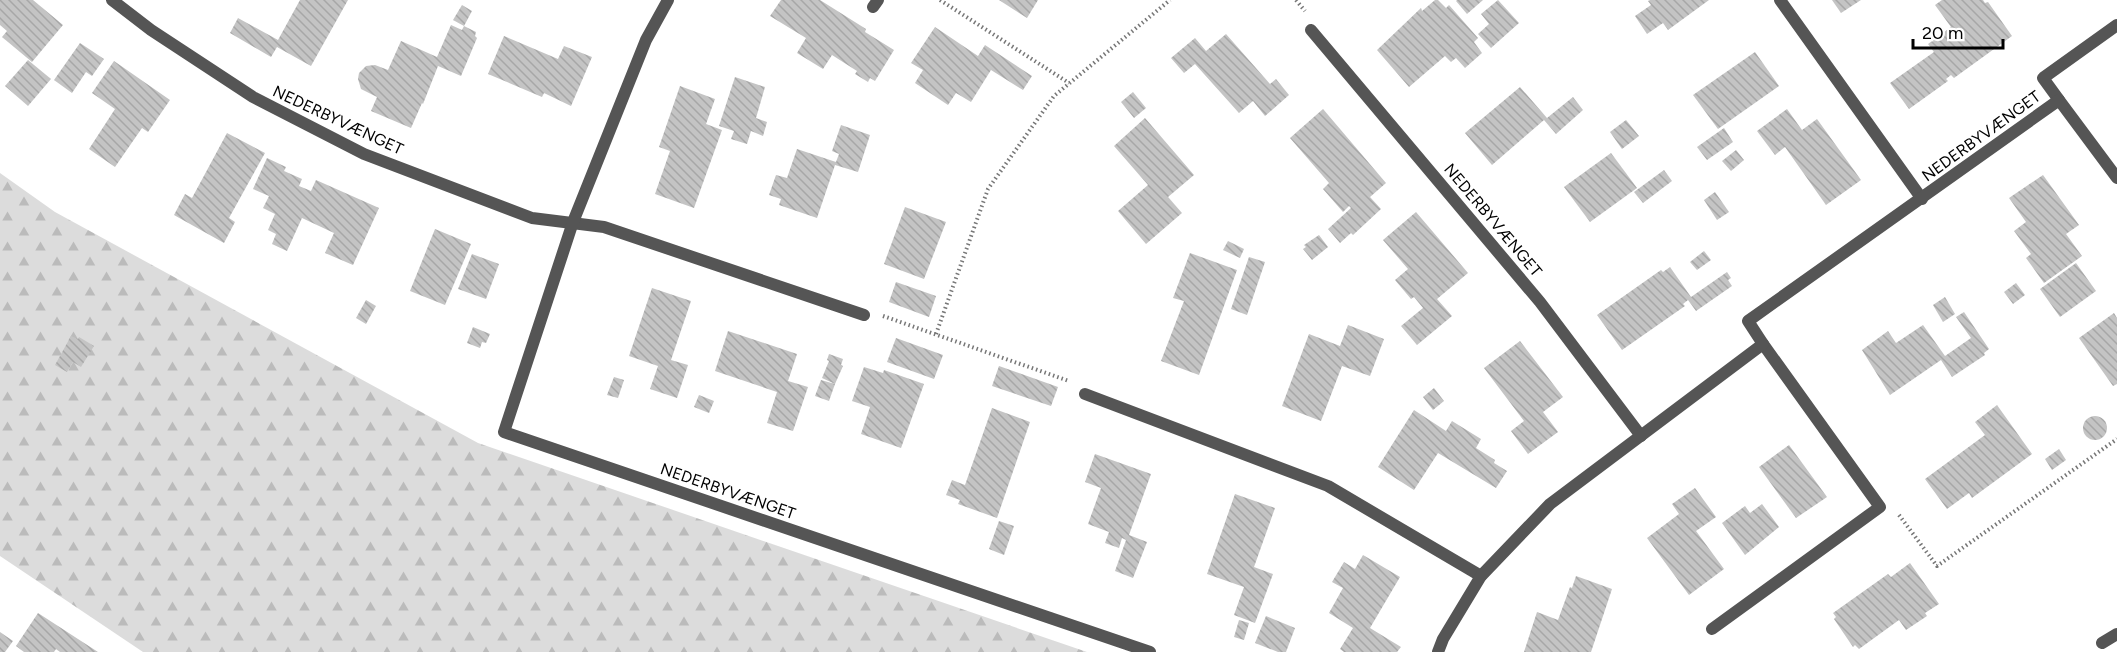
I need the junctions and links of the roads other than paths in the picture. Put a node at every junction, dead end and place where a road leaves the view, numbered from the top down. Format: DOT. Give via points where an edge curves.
graph roads {
  1 [pos="112,0"];
  2 [pos="668,0"];
  3 [pos="1780,0"];
  4 [pos="2117,25"];
  5 [pos="1311,30"];
  6 [pos="2059,100"];
  7 [pos="2117,178"];
  8 [pos="1922,199"];
  9 [pos="573,222"];
  10 [pos="864,315"];
  11 [pos="1763,344"];
  12 [pos="1085,394"];
  13 [pos="1641,436"];
  14 [pos="1481,576"];
  15 [pos="1712,629"];
  16 [pos="2117,634"];
  17 [pos="2102,643"];
  18 [pos="1150,652"];
  19 [pos="1438,652"];
  1 -- 9 [label="street, NEDERBYVÆNGET" via="253,97 364,154 532,218"];
  2 -- 9 [label="street, NEDERBYVÆNGET" via="646,40"];
  3 -- 8 [label="street, NEDERBYVÆNGET"];
  4 -- 6 [label="street, NEDERBYVÆNGET" via="2043,78"];
  5 -- 13 [label="street, NEDERBYVÆNGET" via="1540,302"];
  6 -- 7 [label="street, NEDERBYVÆNGET"];
  6 -- 8 [label="street, NEDERBYVÆNGET"];
  8 -- 11 [label="street, NEDERBYVÆNGET" via="1748,321"];
  9 -- 10 [label="street, NEDERBYVÆNGET" via="603,226"];
  9 -- 18 [label="street, NEDERBYVÆNGET" via="504,432"];
  11 -- 13 [label="street"];
  11 -- 15 [label="street, NEDERBYVÆNGET" via="1880,507"];
  12 -- 14 [label="street" via="1328,486"];
  13 -- 14 [label="street" via="1550,504"];
  14 -- 19 [label="street"];
  16 -- 17 [label="street"];
}
